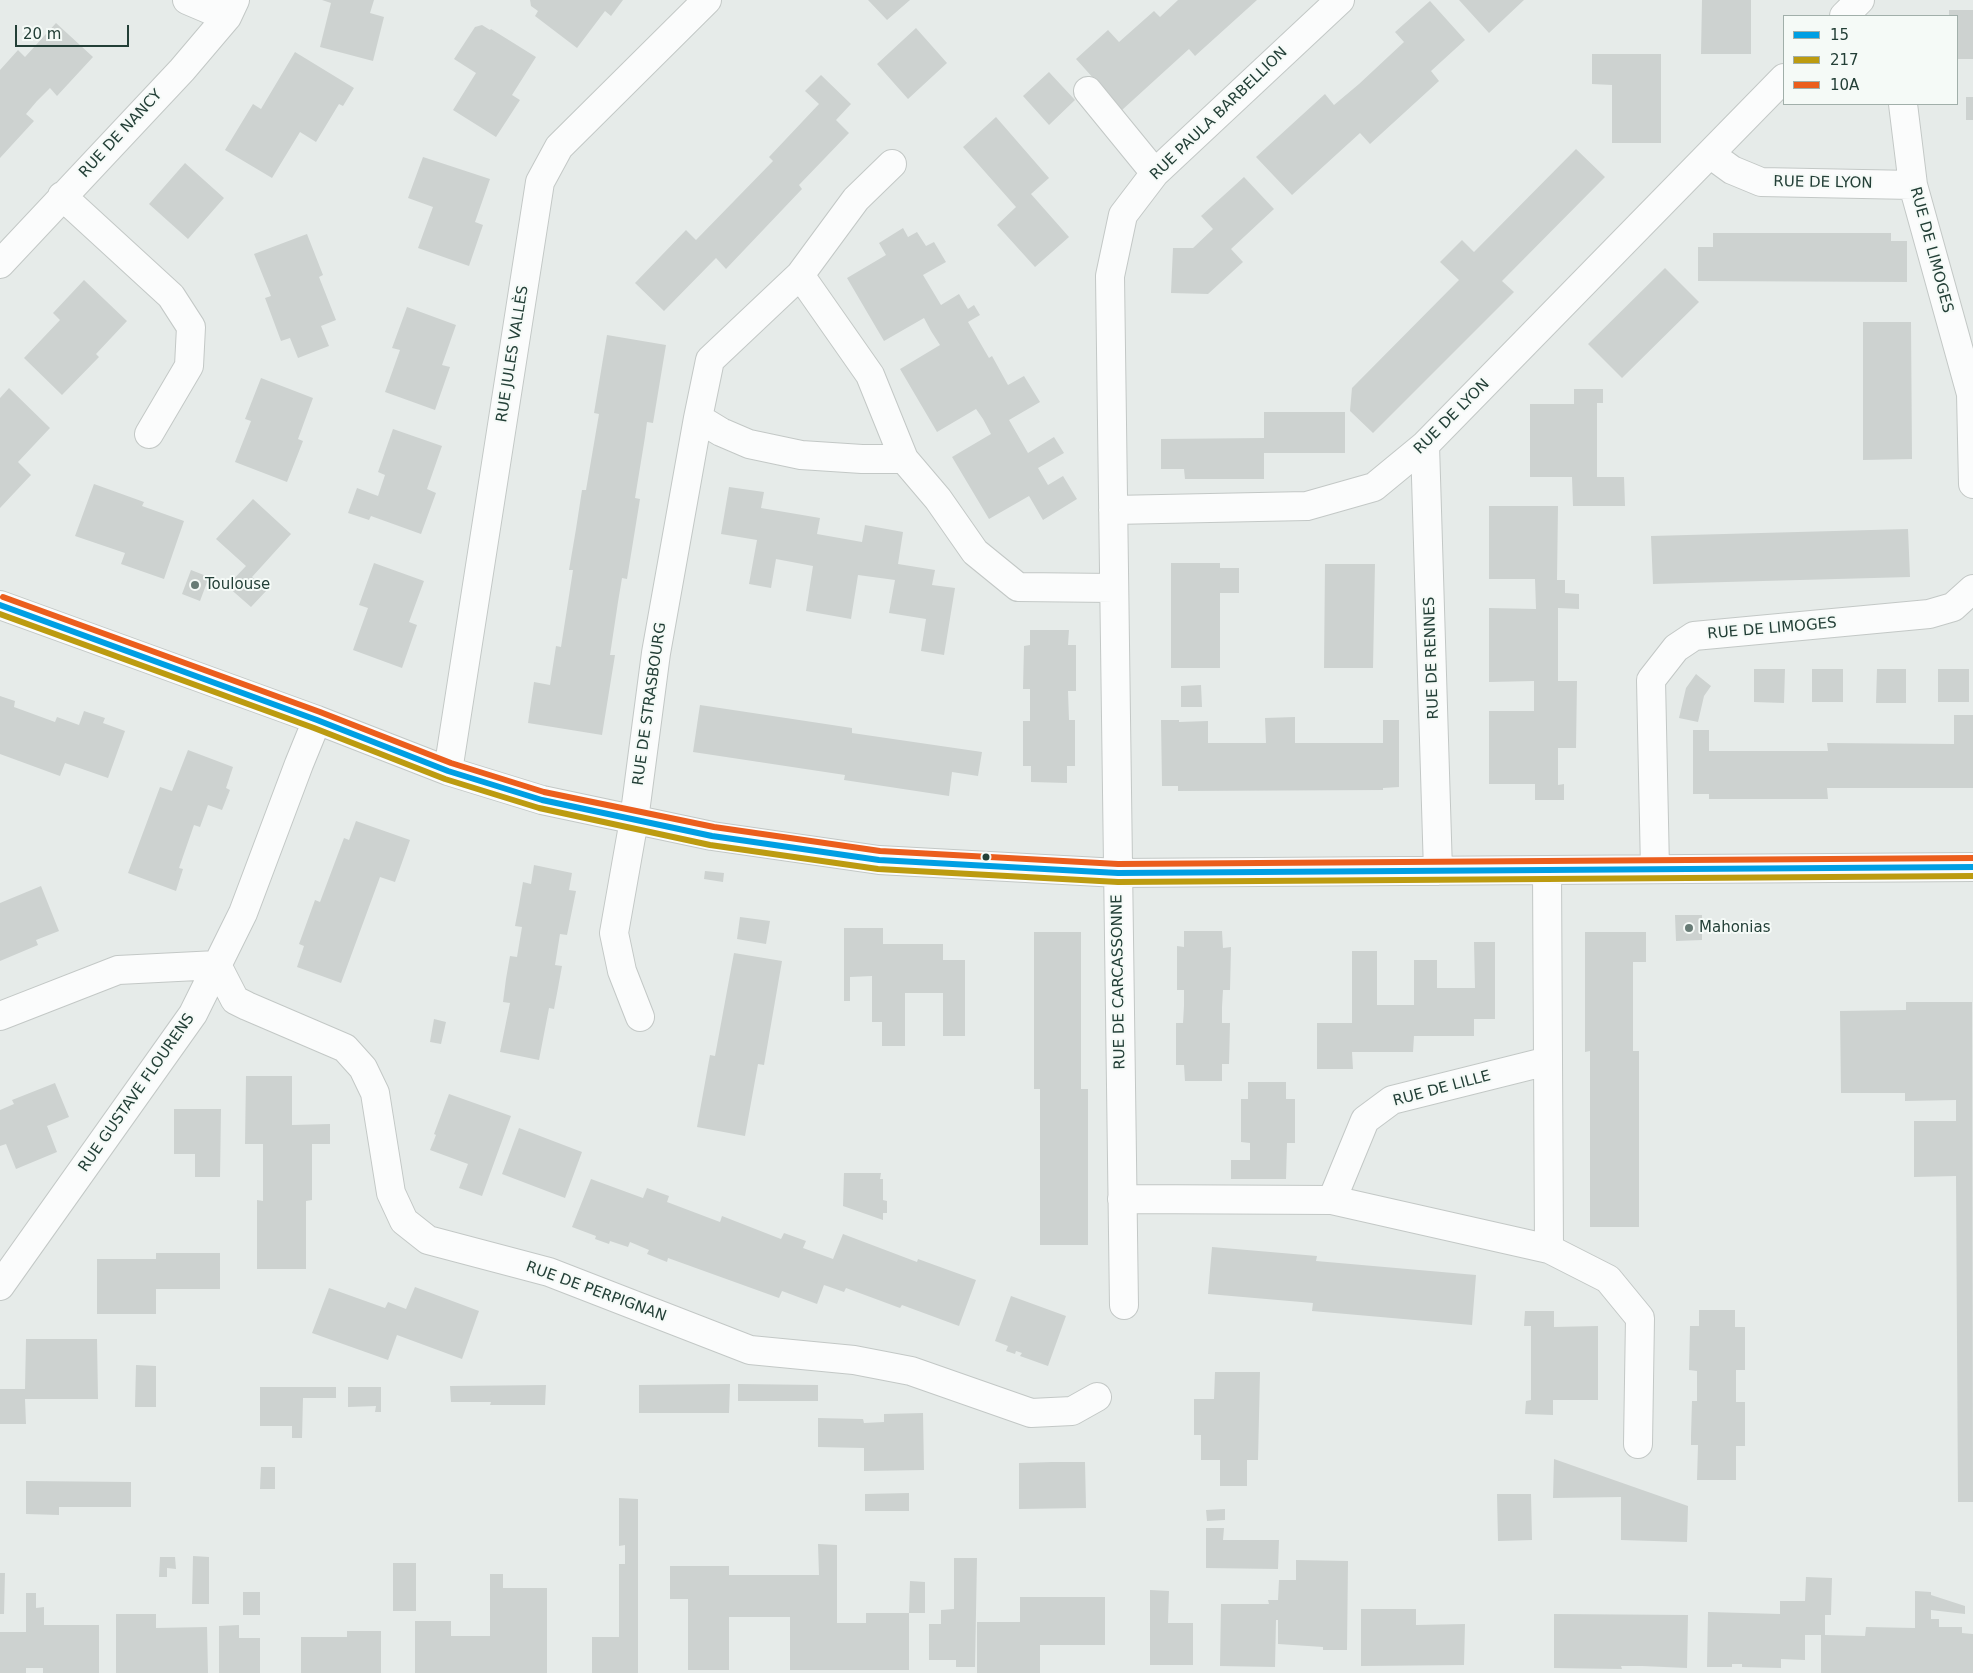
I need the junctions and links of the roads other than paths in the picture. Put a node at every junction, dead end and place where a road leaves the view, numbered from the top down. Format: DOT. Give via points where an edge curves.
graph roads {
  1 [pos="186,0"];
  2 [pos="707,0"];
  3 [pos="1340,0"];
  4 [pos="1860,0"];
  5 [pos="1867,0"];
  6 [pos="231,9"];
  7 [pos="1845,15"];
  8 [pos="1876,15"];
  9 [pos="1783,79"];
  10 [pos="1088,91"];
  11 [pos="1902,105"];
  12 [pos="1710,154"];
  13 [pos="892,164"];
  14 [pos="1155,173"];
  15 [pos="1913,184"];
  16 [pos="62,196"];
  17 [pos="0,264"];
  18 [pos="800,275"];
  19 [pos="698,418"];
  20 [pos="149,434"];
  21 [pos="1425,445"];
  22 [pos="904,459"];
  23 [pos="1973,484"];
  24 [pos="1113,510"];
  25 [pos="1114,588"];
  26 [pos="1973,589"];
  27 [pos="0,604"];
  28 [pos="317,720"];
  29 [pos="448,771"];
  30 [pos="634,820"];
  31 [pos="1973,867"];
  32 [pos="1655,869"];
  33 [pos="1547,870"];
  34 [pos="1438,871"];
  35 [pos="1118,873"];
  36 [pos="217,965"];
  37 [pos="0,1016"];
  38 [pos="640,1017"];
  39 [pos="1548,1061"];
  40 [pos="1122,1199"];
  41 [pos="1332,1200"];
  42 [pos="1549,1249"];
  43 [pos="0,1286"];
  44 [pos="1124,1305"];
  45 [pos="1097,1397"];
  46 [pos="1638,1444"];
  1 -- 6 [label="street"];
  2 -- 29 [label="street, RUE JULES VALLÈS" via="559,147 540,182"];
  3 -- 14 [label="street, RUE PAULA BARBELLION"];
  4 -- 7 [label="street"];
  5 -- 8 [label="street"];
  6 -- 16 [label="street, RUE DE NANCY" via="182,70"];
  9 -- 12 [label="street, RUE DE LYON"];
  10 -- 14 [label="street"];
  11 -- 15 [label="street, RUE DE LIMOGES"];
  12 -- 15 [label="street, RUE DE LYON" via="1732,170 1761,182"];
  12 -- 21 [label="street, RUE DE LYON"];
  13 -- 18 [label="street, RUE DE STRASBOURG" via="856,199"];
  14 -- 24 [label="street, RUE PAULA BARBELLION" via="1123,215 1110,276"];
  15 -- 23 [label="street, RUE DE LIMOGES" via="1971,394"];
  16 -- 17 [label="street, RUE DE NANCY"];
  16 -- 20 [label="street" via="171,296 190,326 189,366"];
  18 -- 19 [label="street, RUE DE STRASBOURG" via="710,360"];
  18 -- 22 [label="street" via="870,376"];
  19 -- 22 [label="street" via="749,444 801,455 862,460"];
  19 -- 30 [label="street, RUE DE STRASBOURG" via="656,652"];
  21 -- 24 [label="street, RUE DE LYON" via="1374,487 1306,506"];
  21 -- 34 [label="street, RUE DE RENNES"];
  22 -- 25 [label="street" via="938,499 975,552 1018,587"];
  24 -- 25 [label="street, RUE DE CARCASSONNE"];
  25 -- 35 [label="street, RUE DE CARCASSONNE"];
  26 -- 32 [label="street, RUE DE LIMOGES" via="1953,606 1929,614 1694,636 1676,648 1652,680"];
  27 -- 28 [label="street"];
  28 -- 29 [label="street"];
  28 -- 36 [label="street, RUE GUSTAVE FLOURENS" via="244,913"];
  29 -- 30 [label="street" via="542,800"];
  30 -- 35 [label="street" via="712,836 879,860"];
  30 -- 38 [label="street, RUE DE STRASBOURG" via="614,933 622,972"];
  31 -- 32 [label="street"];
  32 -- 33 [label="street"];
  33 -- 34 [label="street"];
  33 -- 39 [label="street"];
  34 -- 35 [label="street"];
  35 -- 40 [label="street, RUE DE CARCASSONNE"];
  36 -- 37 [label="street" via="118,970"];
  36 -- 43 [label="street, RUE GUSTAVE FLOURENS" via="194,1014"];
  36 -- 45 [label="street, RUE DE PERPIGNAN" via="235,1000 345,1048 363,1068 375,1093 391,1193 404,1222 428,1240 549,1272 750,1350 854,1360 911,1371 1031,1413 1072,1410"];
  39 -- 41 [label="street, RUE DE LILLE" via="1392,1100 1365,1120"];
  39 -- 42 [label="street"];
  40 -- 41 [label="street"];
  40 -- 44 [label="street, RUE DE CARCASSONNE"];
  41 -- 42 [label="street"];
  42 -- 46 [label="street" via="1608,1280 1640,1318"];
}
